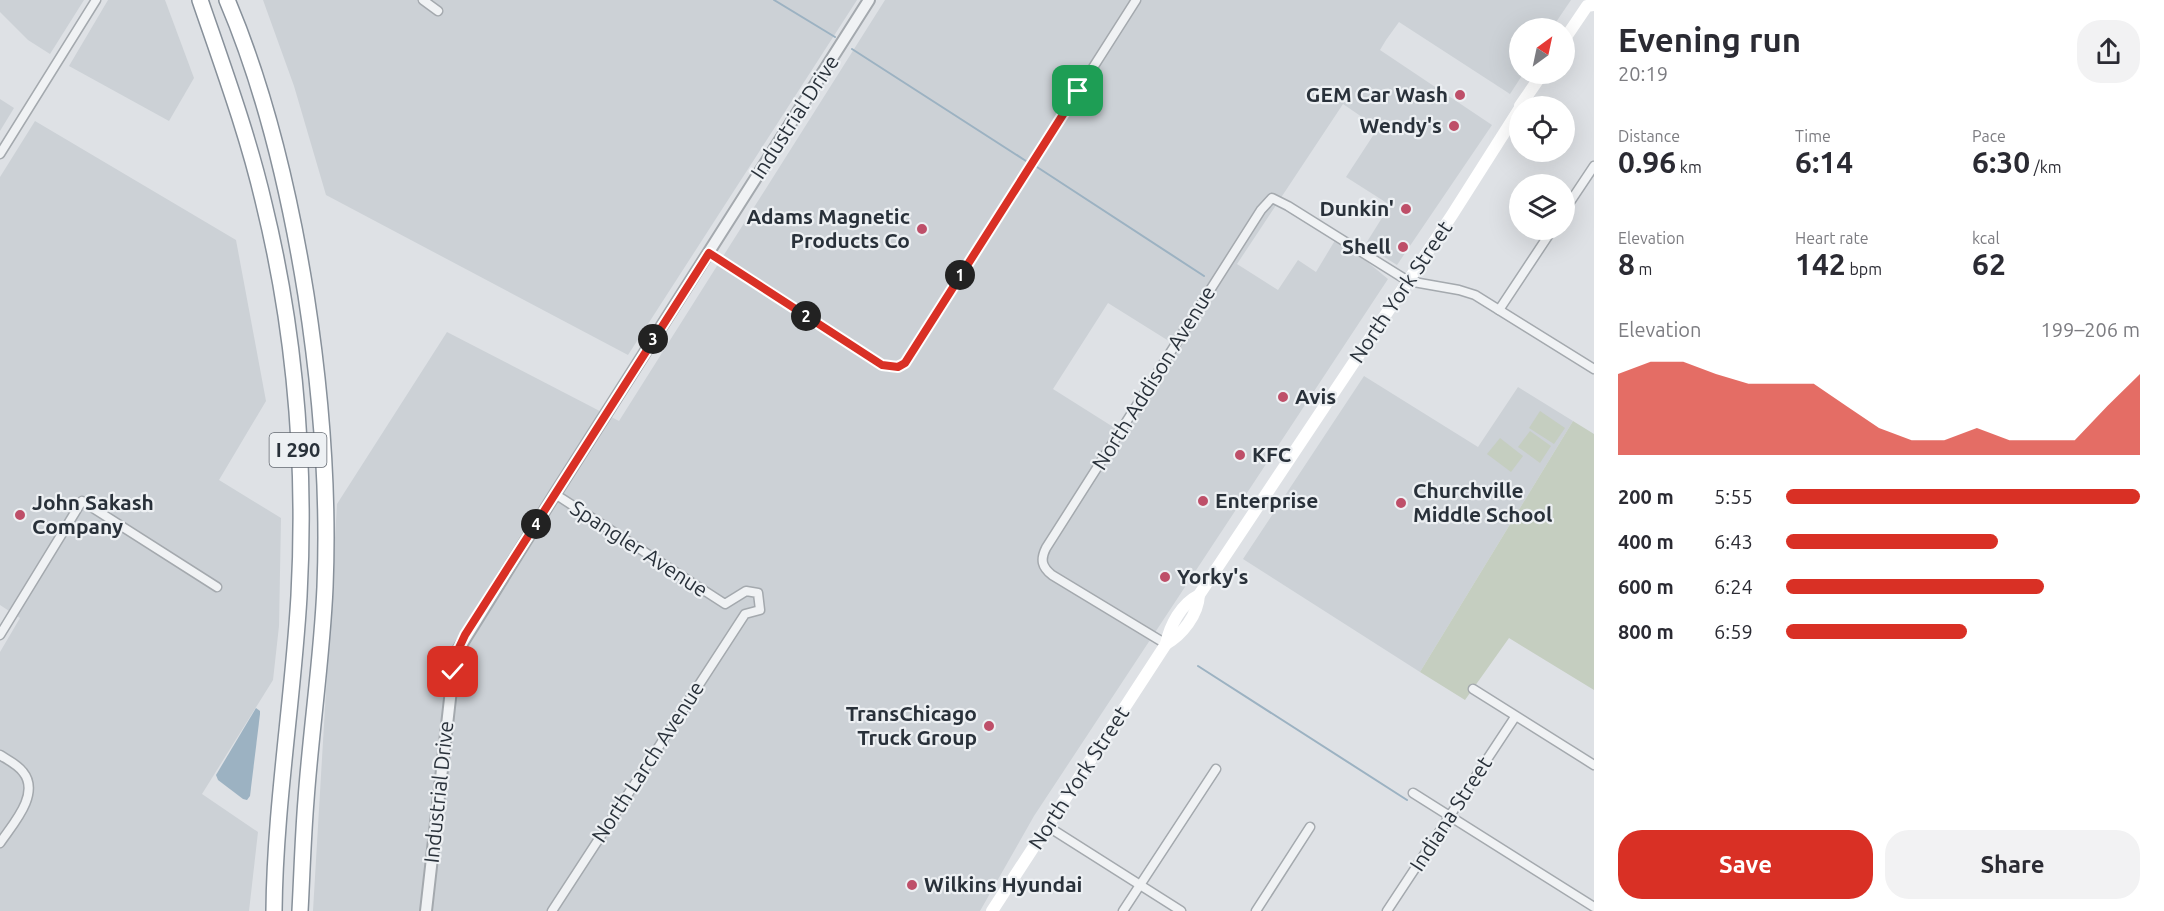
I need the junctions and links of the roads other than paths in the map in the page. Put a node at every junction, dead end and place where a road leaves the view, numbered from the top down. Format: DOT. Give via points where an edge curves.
graph roads {
  1 [pos="96,0"];
  2 [pos="200,0"];
  3 [pos="227,0"];
  4 [pos="423,0"];
  5 [pos="869,0"];
  6 [pos="1137,0"];
  7 [pos="1588,4"];
  8 [pos="438,11"];
  9 [pos="1575,24"];
  10 [pos="1509,124"];
  11 [pos="0,154"];
  12 [pos="1594,166"];
  13 [pos="1575,194"];
  14 [pos="1545,240"];
  15 [pos="709,253"];
  16 [pos="1408,281"];
  17 [pos="1499,310"];
  18 [pos="1594,369"];
  19 [pos="555,494"];
  20 [pos="217,587"];
  21 [pos="745,614"];
  22 [pos="4,620"];
  23 [pos="0,635"];
  24 [pos="1166,644"];
  25 [pos="1473,689"];
  26 [pos="1515,717"];
  27 [pos="0,755"];
  28 [pos="1594,765"];
  29 [pos="1216,769"];
  30 [pos="1413,793"];
  31 [pos="1449,817"];
  32 [pos="1047,826"];
  33 [pos="1310,827"];
  34 [pos="0,843"];
  35 [pos="1140,885"];
  36 [pos="1594,907"];
  37 [pos="274,911"];
  38 [pos="300,911"];
  39 [pos="426,911"];
  40 [pos="552,911"];
  41 [pos="992,911"];
  42 [pos="1123,911"];
  43 [pos="1181,911"];
  44 [pos="1256,911"];
  45 [pos="1387,911"];
  1 -- 11 [label="street"];
  2 -- 37 [label="highway, I 290" via="266,212 288,332 297,426 299,595 274,863"];
  3 -- 38 [label="highway, I 290" via="267,115 295,226 323,426 325,588"];
  4 -- 8 [label="street"];
  5 -- 15 [label="street, Industrial Drive"];
  6 -- 15 [label="street" via="905,363 898,367 882,365"];
  7 -- 9 [label="main road"];
  10 -- 16 [label="main road, North York Street"];
  12 -- 13 [label="street"];
  14 -- 17 [label="street"];
  15 -- 19 [label="street, Industrial Drive"];
  16 -- 17 [label="street" via="1475,295"];
  16 -- 24 [label="main road, North York Street" via="1199,595 1189,600 1169,629"];
  16 -- 24 [label="street, North Addison Avenue" via="1272,198 1261,210 1046,548 1042,561 1052,575"];
  17 -- 18 [label="street"];
  19 -- 21 [label="street, Spangler Avenue" via="725,604 746,591 758,593 760,610"];
  19 -- 39 [label="street, Industrial Drive" via="458,650"];
  20 -- 22 [label="street" via="82,501"];
  21 -- 40 [label="street, North Larch Avenue"];
  22 -- 23 [label="street"];
  24 -- 32 [label="main road, North York Street"];
  25 -- 26 [label="street"];
  26 -- 28 [label="street"];
  26 -- 31 [label="street, Indiana Street"];
  27 -- 34 [label="street" via="25,774 29,788 26,803"];
  29 -- 35 [label="street"];
  30 -- 31 [label="street"];
  31 -- 36 [label="street"];
  31 -- 45 [label="street, Indiana Street"];
  32 -- 35 [label="street"];
  32 -- 41 [label="main road, North York Street"];
  33 -- 44 [label="street"];
  35 -- 42 [label="street"];
  35 -- 43 [label="street"];
}
